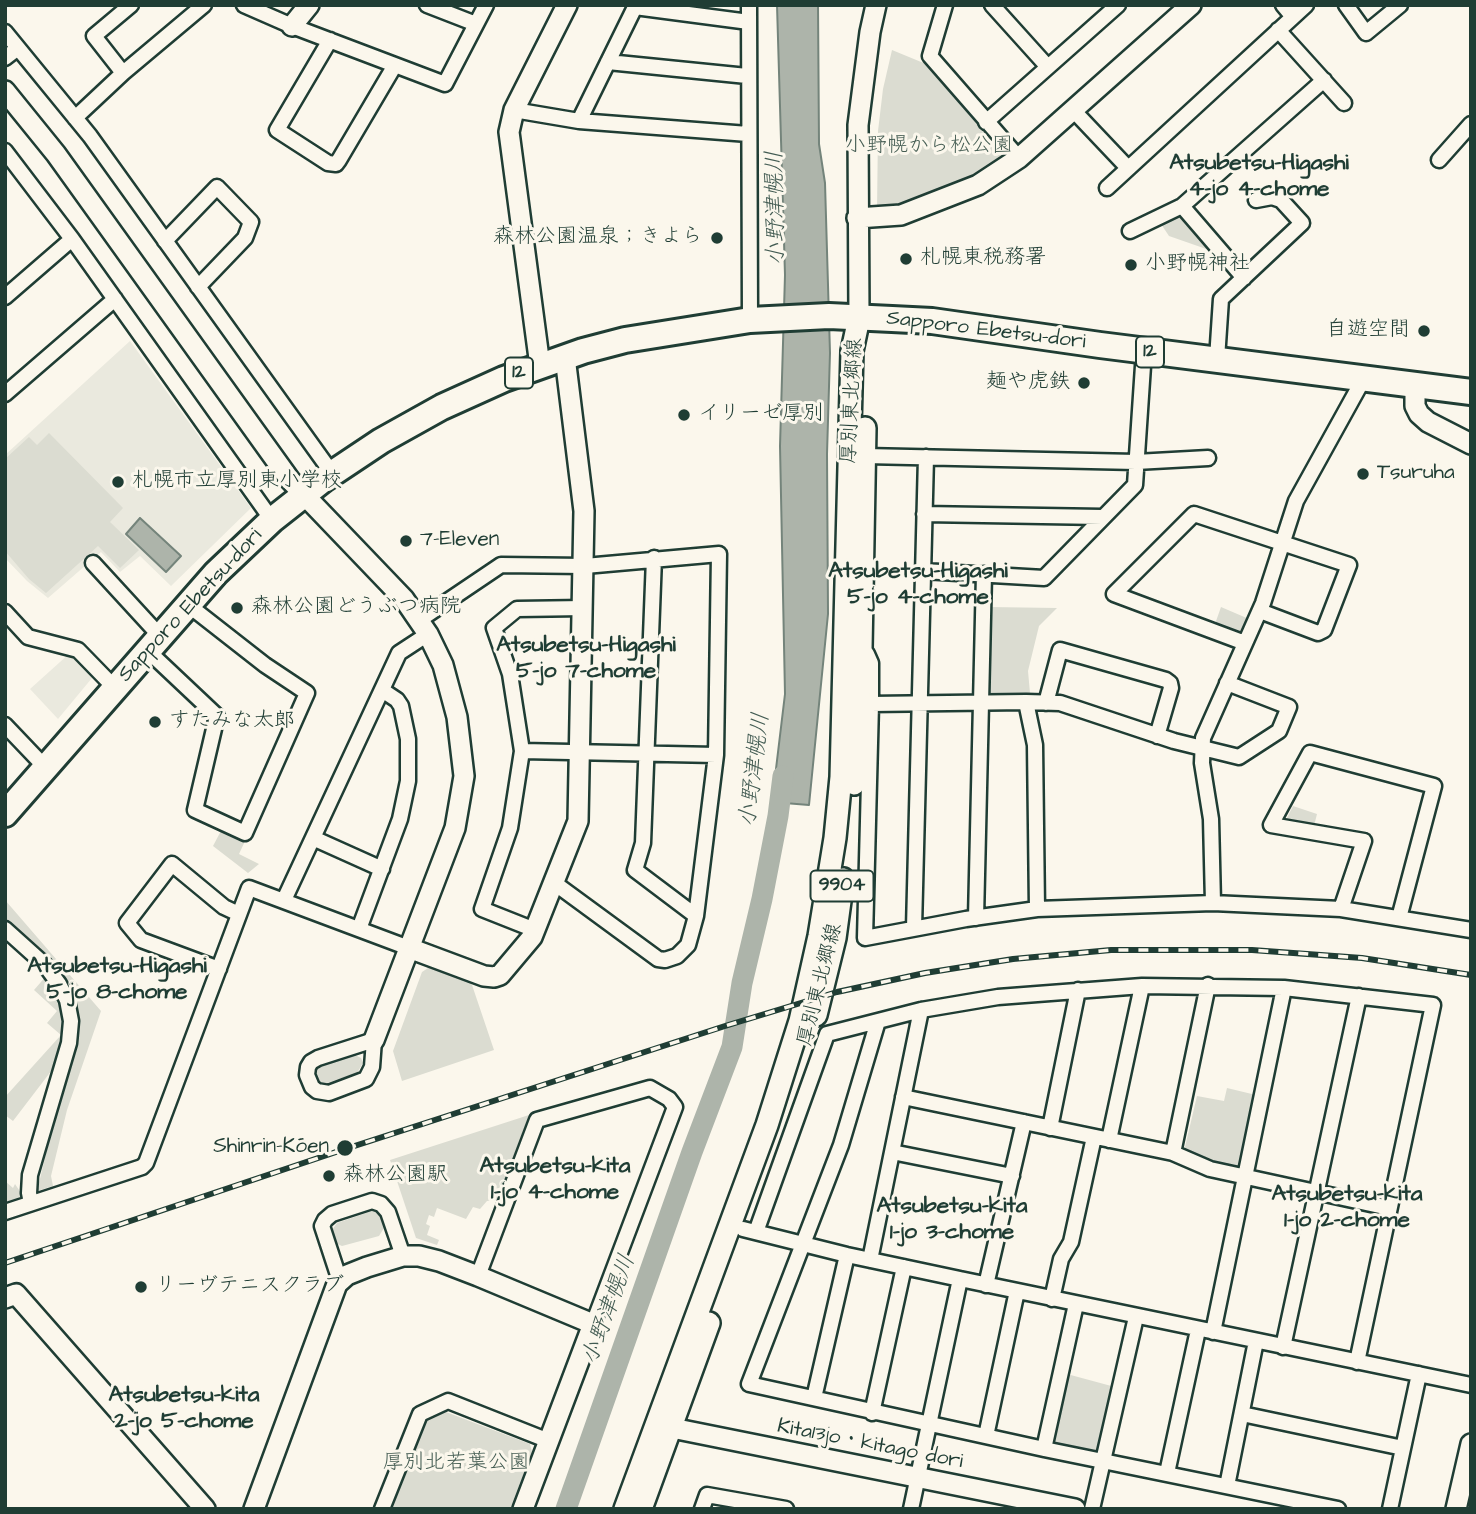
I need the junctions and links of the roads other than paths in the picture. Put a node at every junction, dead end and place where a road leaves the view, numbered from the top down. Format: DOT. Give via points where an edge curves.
graph roads {
  1 [pos="131,5"];
  2 [pos="204,5"];
  3 [pos="244,5"];
  4 [pos="309,5"];
  5 [pos="427,5"];
  6 [pos="486,5"];
  7 [pos="567,5"];
  8 [pos="749,5"];
  9 [pos="876,5"];
  10 [pos="945,5"];
  11 [pos="992,5"];
  12 [pos="1191,5"];
  13 [pos="1283,5"];
  14 [pos="1306,5"];
  15 [pos="1346,5"];
  16 [pos="1400,5"];
  17 [pos="636,6"];
  18 [pos="1108,8"];
  19 [pos="1293,17"];
  20 [pos="749,22"];
  21 [pos="476,24"];
  22 [pos="292,26"];
  23 [pos="1278,30"];
  24 [pos="5,32"];
  25 [pos="330,40"];
  26 [pos="18,48"];
  27 [pos="5,58"];
  28 [pos="608,62"];
  29 [pos="395,65"];
  30 [pos="1047,66"];
  31 [pos="123,73"];
  32 [pos="747,76"];
  33 [pos="1324,80"];
  34 [pos="5,91"];
  35 [pos="1344,103"];
  36 [pos="514,110"];
  37 [pos="1074,111"];
  38 [pos="75,118"];
  39 [pos="579,121"];
  40 [pos="986,122"];
  41 [pos="1471,124"];
  42 [pos="748,134"];
  43 [pos="5,152"];
  44 [pos="1019,158"];
  45 [pos="1439,160"];
  46 [pos="1128,168"];
  47 [pos="1107,188"];
  48 [pos="1256,200"];
  49 [pos="1182,206"];
  50 [pos="858,218"];
  51 [pos="1130,231"];
  52 [pos="72,239"];
  53 [pos="165,242"];
  54 [pos="1244,278"];
  55 [pos="198,287"];
  56 [pos="5,296"];
  57 [pos="115,299"];
  58 [pos="859,318"];
  59 [pos="756,319"];
  60 [pos="1144,351"];
  61 [pos="565,357"];
  62 [pos="1217,359"];
  63 [pos="540,366"];
  64 [pos="1364,378"];
  65 [pos="1415,384"];
  66 [pos="1471,392"];
  67 [pos="5,394"];
  68 [pos="1471,444"];
  69 [pos="865,456"];
  70 [pos="926,457"];
  71 [pos="1208,458"];
  72 [pos="1136,462"];
  73 [pos="331,473"];
  74 [pos="303,495"];
  75 [pos="924,514"];
  76 [pos="1102,517"];
  77 [pos="272,520"];
  78 [pos="1282,543"];
  79 [pos="654,558"];
  80 [pos="93,563"];
  81 [pos="584,566"];
  82 [pos="923,571"];
  83 [pos="984,575"];
  84 [pos="187,604"];
  85 [pos="584,608"];
  86 [pos="1260,611"];
  87 [pos="5,612"];
  88 [pos="423,627"];
  89 [pos="153,643"];
  90 [pos="1245,643"];
  91 [pos="861,649"];
  92 [pos="1227,683"];
  93 [pos="114,687"];
  94 [pos="382,690"];
  95 [pos="980,701"];
  96 [pos="1026,702"];
  97 [pos="1046,702"];
  98 [pos="871,704"];
  99 [pos="919,705"];
  100 [pos="5,725"];
  101 [pos="1157,736"];
  102 [pos="1201,748"];
  103 [pos="578,750"];
  104 [pos="522,751"];
  105 [pos="648,753"];
  106 [pos="716,755"];
  107 [pos="45,767"];
  108 [pos="5,814"];
  109 [pos="313,838"];
  110 [pos="382,869"];
  111 [pos="553,882"];
  112 [pos="284,900"];
  113 [pos="1213,903"];
  114 [pos="1037,909"];
  115 [pos="1341,909"];
  116 [pos="239,914"];
  117 [pos="696,916"];
  118 [pos="976,918"];
  119 [pos="1399,918"];
  120 [pos="914,928"];
  121 [pos="5,929"];
  122 [pos="359,929"];
  123 [pos="535,930"];
  124 [pos="1471,930"];
  125 [pos="409,948"];
  126 [pos="219,968"];
  127 [pos="1208,985"];
  128 [pos="1142,986"];
  129 [pos="1284,988"];
  130 [pos="1078,990"];
  131 [pos="1359,996"];
  132 [pos="921,1010"];
  133 [pos="878,1021"];
  134 [pos="374,1040"];
  135 [pos="903,1097"];
  136 [pos="1024,1122"];
  137 [pos="1049,1128"];
  138 [pos="1102,1138"];
  139 [pos="891,1152"];
  140 [pos="1173,1153"];
  141 [pos="1012,1176"];
  142 [pos="1245,1177"];
  143 [pos="1316,1192"];
  144 [pos="31,1203"];
  145 [pos="1389,1208"];
  146 [pos="5,1212"];
  147 [pos="750,1230"];
  148 [pos="804,1244"];
  149 [pos="847,1255"];
  150 [pos="403,1256"];
  151 [pos="870,1260"];
  152 [pos="904,1267"];
  153 [pos="478,1276"];
  154 [pos="960,1279"];
  155 [pos="340,1280"];
  156 [pos="986,1285"];
  157 [pos="1017,1291"];
  158 [pos="5,1297"];
  159 [pos="1052,1299"];
  160 [pos="1076,1304"];
  161 [pos="1136,1317"];
  162 [pos="593,1324"];
  163 [pos="1205,1331"];
  164 [pos="1256,1341"];
  165 [pos="1283,1347"];
  166 [pos="1357,1362"];
  167 [pos="1419,1374"];
  168 [pos="1471,1385"];
  169 [pos="814,1398"];
  170 [pos="872,1413"];
  171 [pos="1242,1414"];
  172 [pos="929,1423"];
  173 [pos="663,1426"];
  174 [pos="986,1436"];
  175 [pos="549,1441"];
  176 [pos="1471,1444"];
  177 [pos="1403,1448"];
  178 [pos="1044,1449"];
  179 [pos="1103,1460"];
  180 [pos="1167,1474"];
  181 [pos="1467,1474"];
  182 [pos="917,1477"];
  183 [pos="1227,1486"];
  184 [pos="1268,1502"];
  185 [pos="205,1509"];
  186 [pos="254,1509"];
  187 [pos="382,1509"];
  188 [pos="523,1509"];
  189 [pos="625,1509"];
  190 [pos="641,1509"];
  191 [pos="702,1509"];
  192 [pos="786,1509"];
  193 [pos="911,1509"];
  194 [pos="1075,1509"];
  195 [pos="1092,1509"];
  196 [pos="1338,1509"];
  197 [pos="1390,1509"];
  198 [pos="1456,1509"];
  1 -- 31 [label="street" via="94,36"];
  2 -- 31 [label="street"];
  3 -- 22 [label="street"];
  4 -- 22 [label="street"];
  5 -- 21 [label="street"];
  6 -- 21 [label="street"];
  7 -- 36 [label="street"];
  8 -- 20 [label="street"];
  9 -- 50 [label="street" via="858,125"];
  10 -- 40 [label="street" via="930,56"];
  11 -- 30 [label="street"];
  12 -- 37 [label="street"];
  13 -- 19 [label="street"];
  14 -- 19 [label="street"];
  15 -- 16 [label="street" via="1366,33"];
  17 -- 20 [label="street"];
  17 -- 28 [label="street"];
  18 -- 30 [label="street"];
  19 -- 23 [label="street"];
  20 -- 32 [label="street"];
  21 -- 29 [label="street" via="446,83"];
  22 -- 25 [label="street"];
  23 -- 33 [label="street"];
  23 -- 46 [label="street"];
  24 -- 26 [label="street"];
  25 -- 29 [label="street"];
  25 -- 29 [label="street" via="276,130 328,163 339,160"];
  26 -- 27 [label="street"];
  26 -- 38 [label="street"];
  28 -- 32 [label="street"];
  28 -- 39 [label="street"];
  30 -- 40 [label="street"];
  31 -- 38 [label="street"];
  32 -- 42 [label="street"];
  33 -- 35 [label="street"];
  33 -- 49 [label="street"];
  34 -- 74 [label="street" via="56,154"];
  36 -- 39 [label="street"];
  36 -- 63 [label="street" via="509,132"];
  37 -- 44 [label="street"];
  37 -- 46 [label="street"];
  38 -- 53 [label="street"];
  39 -- 42 [label="street"];
  40 -- 44 [label="street"];
  41 -- 45 [label="street"];
  42 -- 59 [label="street"];
  43 -- 52 [label="street"];
  44 -- 50 [label="street" via="978,185 934,204 901,215"];
  46 -- 47 [label="street"];
  48 -- 54 [label="street" via="1281,200 1302,223"];
  49 -- 51 [label="street"];
  49 -- 54 [label="street"];
  50 -- 58 [label="street"];
  52 -- 56 [label="street"];
  52 -- 57 [label="street"];
  53 -- 55 [label="street"];
  53 -- 55 [label="street" via="217,187 251,222 246,238"];
  54 -- 62 [label="street" via="1221,299"];
  55 -- 73 [label="street"];
  57 -- 67 [label="street"];
  57 -- 77 [label="street"];
  58 -- 59 [label="highway, Sapporo Ebetsu-dori / 12"];
  58 -- 60 [label="highway, Sapporo Ebetsu-dori / 12" via="932,321"];
  58 -- 69 [label="main road, 厚別東北郷線 / 9904" via="866,352"];
  58 -- 173 [label="main road, 厚別東北郷線 / 9904" via="852,351 841,777 819,936 800,1021 767,1125"];
  59 -- 61 [label="highway, Sapporo Ebetsu-dori / 12" via="625,340"];
  60 -- 62 [label="highway, Sapporo Ebetsu-dori / 12"];
  60 -- 72 [label="street"];
  61 -- 63 [label="highway, Sapporo Ebetsu-dori / 12"];
  61 -- 81 [label="street" via="584,511"];
  62 -- 64 [label="highway, Sapporo Ebetsu-dori / 12"];
  63 -- 73 [label="highway, Sapporo Ebetsu-dori / 12" via="425,415"];
  64 -- 65 [label="highway, Sapporo Ebetsu-dori / 12"];
  64 -- 78 [label="street" via="1296,501"];
  65 -- 66 [label="highway, Sapporo Ebetsu-dori / 12"];
  65 -- 68 [label="street" via="1419,414"];
  69 -- 70 [label="street"];
  69 -- 91 [label="main road, 厚別東北郷線 / 9904"];
  70 -- 72 [label="street"];
  70 -- 75 [label="street"];
  71 -- 72 [label="street"];
  72 -- 76 [label="street" via="1135,485"];
  73 -- 74 [label="highway, Sapporo Ebetsu-dori / 12"];
  74 -- 77 [label="highway, Sapporo Ebetsu-dori / 12"];
  74 -- 88 [label="street" via="396,591"];
  75 -- 76 [label="street"];
  75 -- 82 [label="street"];
  76 -- 83 [label="street" via="1044,578"];
  77 -- 84 [label="highway, Sapporo Ebetsu-dori / 12"];
  78 -- 86 [label="street"];
  78 -- 86 [label="street" via="1349,565 1324,630 1318,633"];
  78 -- 90 [label="street" via="1194,514 1114,594"];
  79 -- 81 [label="street"];
  79 -- 105 [label="street"];
  79 -- 106 [label="street" via="719,554"];
  80 -- 89 [label="street"];
  81 -- 85 [label="street"];
  81 -- 88 [label="street" via="501,565"];
  82 -- 83 [label="street"];
  82 -- 99 [label="street"];
  83 -- 95 [label="street"];
  84 -- 89 [label="highway, Sapporo Ebetsu-dori / 12"];
  84 -- 89 [label="street" via="307,693 245,833 195,810 217,716"];
  85 -- 103 [label="street"];
  85 -- 104 [label="street" via="517,609 494,628 510,674"];
  86 -- 90 [label="street"];
  87 -- 93 [label="street" via="28,637 78,650"];
  88 -- 94 [label="street" via="401,651"];
  88 -- 125 [label="street" via="443,665 457,717 464,776 455,828"];
  89 -- 93 [label="highway, Sapporo Ebetsu-dori / 12"];
  90 -- 92 [label="street"];
  91 -- 98 [label="street" via="871,663"];
  91 -- 147 [label="main road, 厚別東北郷線 / 9904" via="855,769 835,938 813,1027"];
  92 -- 102 [label="street"];
  92 -- 102 [label="street" via="1289,707 1279,731 1239,757"];
  93 -- 107 [label="highway, Sapporo Ebetsu-dori / 12"];
  94 -- 109 [label="street"];
  94 -- 110 [label="street" via="401,706 409,764 404,807"];
  95 -- 96 [label="street"];
  95 -- 99 [label="street"];
  95 -- 118 [label="street"];
  96 -- 97 [label="street"];
  96 -- 114 [label="street" via="1035,745"];
  97 -- 101 [label="street"];
  97 -- 101 [label="street" via="1060,650 1166,680 1171,688"];
  98 -- 99 [label="street"];
  98 -- 120 [label="street" via="865,938"];
  99 -- 120 [label="street"];
  100 -- 107 [label="street"];
  101 -- 102 [label="street"];
  102 -- 113 [label="street" via="1211,819"];
  103 -- 104 [label="street"];
  103 -- 105 [label="street"];
  103 -- 111 [label="street" via="578,821"];
  104 -- 123 [label="street" via="510,828 482,909"];
  105 -- 106 [label="street"];
  105 -- 117 [label="street" via="643,844 635,870"];
  106 -- 117 [label="street"];
  107 -- 108 [label="highway, Sapporo Ebetsu-dori / 12"];
  109 -- 110 [label="street"];
  109 -- 112 [label="street"];
  110 -- 122 [label="street"];
  111 -- 117 [label="street" via="665,960 688,945"];
  111 -- 123 [label="street"];
  112 -- 116 [label="street" via="250,888"];
  112 -- 122 [label="street"];
  113 -- 114 [label="street"];
  113 -- 115 [label="street"];
  114 -- 118 [label="street"];
  115 -- 119 [label="street"];
  115 -- 119 [label="street" via="1364,841 1271,825 1310,753 1434,786"];
  116 -- 126 [label="street"];
  116 -- 126 [label="street" via="172,864 127,923 141,940"];
  118 -- 120 [label="street"];
  119 -- 124 [label="street"];
  121 -- 144 [label="street" via="59,984 71,1021 69,1043 30,1175"];
  122 -- 125 [label="street"];
  123 -- 125 [label="street" via="524,948 494,977"];
  125 -- 134 [label="street"];
  126 -- 144 [label="street" via="146,1163"];
  127 -- 128 [label="street"];
  127 -- 129 [label="street"];
  127 -- 140 [label="street"];
  128 -- 130 [label="street"];
  128 -- 138 [label="street"];
  129 -- 131 [label="street"];
  129 -- 142 [label="street"];
  130 -- 132 [label="street"];
  130 -- 137 [label="street"];
  131 -- 143 [label="street"];
  131 -- 145 [label="street" via="1433,1005"];
  132 -- 133 [label="street"];
  132 -- 135 [label="street"];
  133 -- 147 [label="street" via="827,1034"];
  133 -- 148 [label="street" via="841,1145"];
  134 -- 134 [label="street" via="366,1079 329,1093 312,1087 307,1067 317,1058"];
  135 -- 136 [label="street"];
  135 -- 139 [label="street"];
  136 -- 137 [label="street"];
  136 -- 141 [label="street"];
  137 -- 138 [label="street"];
  138 -- 140 [label="street"];
  138 -- 159 [label="street"];
  139 -- 141 [label="street"];
  139 -- 151 [label="street"];
  140 -- 142 [label="street"];
  141 -- 156 [label="street"];
  142 -- 143 [label="street"];
  142 -- 163 [label="street"];
  143 -- 145 [label="street"];
  143 -- 165 [label="street"];
  144 -- 146 [label="street"];
  145 -- 166 [label="street"];
  147 -- 148 [label="street"];
  147 -- 173 [label="main road, 厚別東北郷線 / 9904"];
  148 -- 149 [label="street"];
  148 -- 169 [label="street" via="748,1384"];
  149 -- 151 [label="street"];
  149 -- 169 [label="street"];
  150 -- 153 [label="street" via="428,1257"];
  150 -- 155 [label="street"];
  150 -- 155 [label="street" via="381,1204 372,1202 332,1214 322,1226"];
  151 -- 152 [label="street"];
  152 -- 154 [label="street"];
  152 -- 170 [label="street"];
  153 -- 162 [label="street"];
  153 -- 162 [label="street" via="537,1120 650,1088 669,1098 675,1107"];
  154 -- 156 [label="street"];
  154 -- 172 [label="street"];
  155 -- 186 [label="street"];
  156 -- 157 [label="street"];
  157 -- 159 [label="street"];
  157 -- 174 [label="street"];
  158 -- 185 [label="street" via="16,1294"];
  159 -- 160 [label="street"];
  160 -- 161 [label="street"];
  160 -- 178 [label="street"];
  161 -- 163 [label="street"];
  161 -- 179 [label="street"];
  162 -- 175 [label="street"];
  163 -- 164 [label="street"];
  163 -- 180 [label="street"];
  164 -- 165 [label="street"];
  164 -- 171 [label="street"];
  165 -- 166 [label="street"];
  166 -- 167 [label="street"];
  167 -- 168 [label="street"];
  167 -- 177 [label="street"];
  169 -- 170 [label="street"];
  170 -- 172 [label="street"];
  171 -- 177 [label="street"];
  171 -- 183 [label="street"];
  172 -- 174 [label="street"];
  172 -- 182 [label="street"];
  173 -- 182 [label="street, Kita13jo・kitago dori"];
  173 -- 189 [label="main road, 厚別東北郷線 / 9904"];
  173 -- 190 [label="main road, 厚別東北郷線 / 9904"];
  174 -- 178 [label="street"];
  175 -- 187 [label="street" via="448,1401 420,1414"];
  175 -- 188 [label="street"];
  176 -- 181 [label="street"];
  177 -- 197 [label="street"];
  178 -- 179 [label="street"];
  179 -- 180 [label="street"];
  179 -- 195 [label="street"];
  180 -- 183 [label="street"];
  181 -- 198 [label="street"];
  182 -- 193 [label="street"];
  182 -- 194 [label="street, Kita13jo・kitago dori"];
  183 -- 184 [label="street"];
  184 -- 196 [label="street"];
  191 -- 192 [label="street" via="707,1495"];
}
